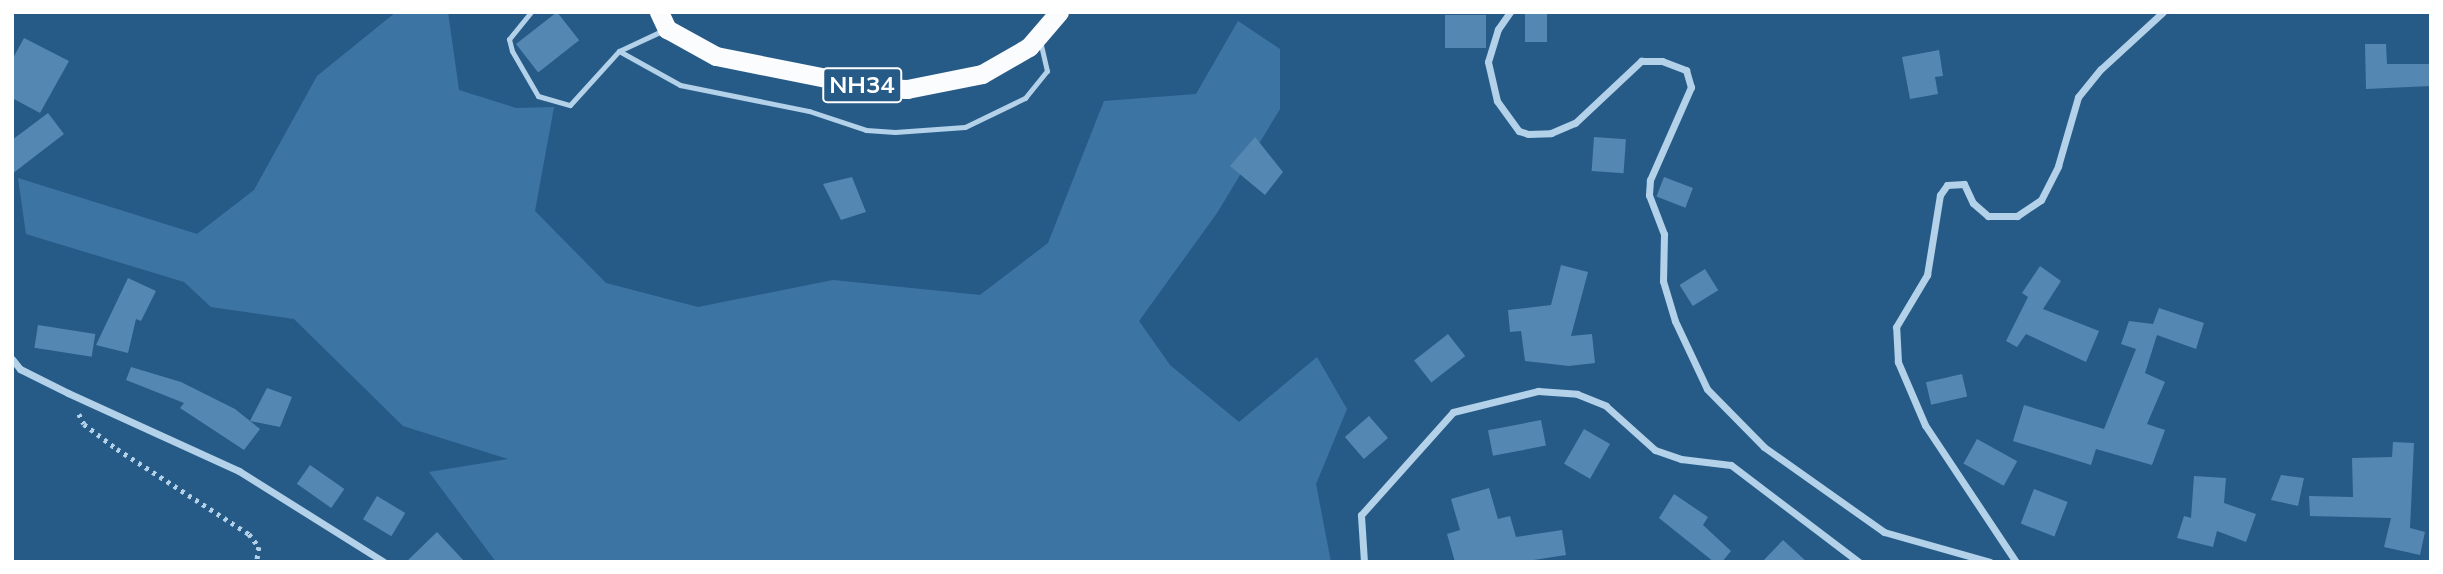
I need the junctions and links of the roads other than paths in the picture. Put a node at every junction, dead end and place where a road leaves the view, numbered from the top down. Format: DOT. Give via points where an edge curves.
graph roads {
  1 [pos="531,12"];
  2 [pos="1059,12"];
  3 [pos="1510,12"];
  4 [pos="2163,12"];
  5 [pos="663,20"];
  6 [pos="1039,38"];
  7 [pos="619,51"];
  8 [pos="12,359"];
  9 [pos="384,562"];
  10 [pos="1364,562"];
  11 [pos="1859,562"];
  12 [pos="1990,562"];
  13 [pos="2016,562"];
  1 -- 7 [label="lane" via="509,39 538,96 570,105"];
  2 -- 6 [label="highway, NH34"];
  3 -- 12 [label="street" via="1495,35 1488,62 1497,101 1519,131 1528,134 1550,133 1575,123 1641,61 1662,61 1686,70 1691,87 1650,180 1649,195 1664,234 1664,281 1675,321 1707,388 1764,447 1884,532"];
  4 -- 13 [label="street" via="2101,69 2078,97 2058,166 2041,200 2017,216 1988,216 1973,203 1964,184 1947,185 1940,195 1927,275 1896,327 1898,362 1925,425"];
  5 -- 6 [label="highway, NH34" via="716,56 907,89 982,74"];
  5 -- 7 [label="lane"];
  6 -- 7 [label="lane" via="1047,71 1025,98 965,127 895,132 866,130 809,111 680,85"];
  8 -- 9 [label="street" via="20,369 68,393 239,471"];
  10 -- 11 [label="street" via="1361,515 1453,412 1538,391 1577,394 1606,406 1656,450 1681,459 1731,465"];
}
